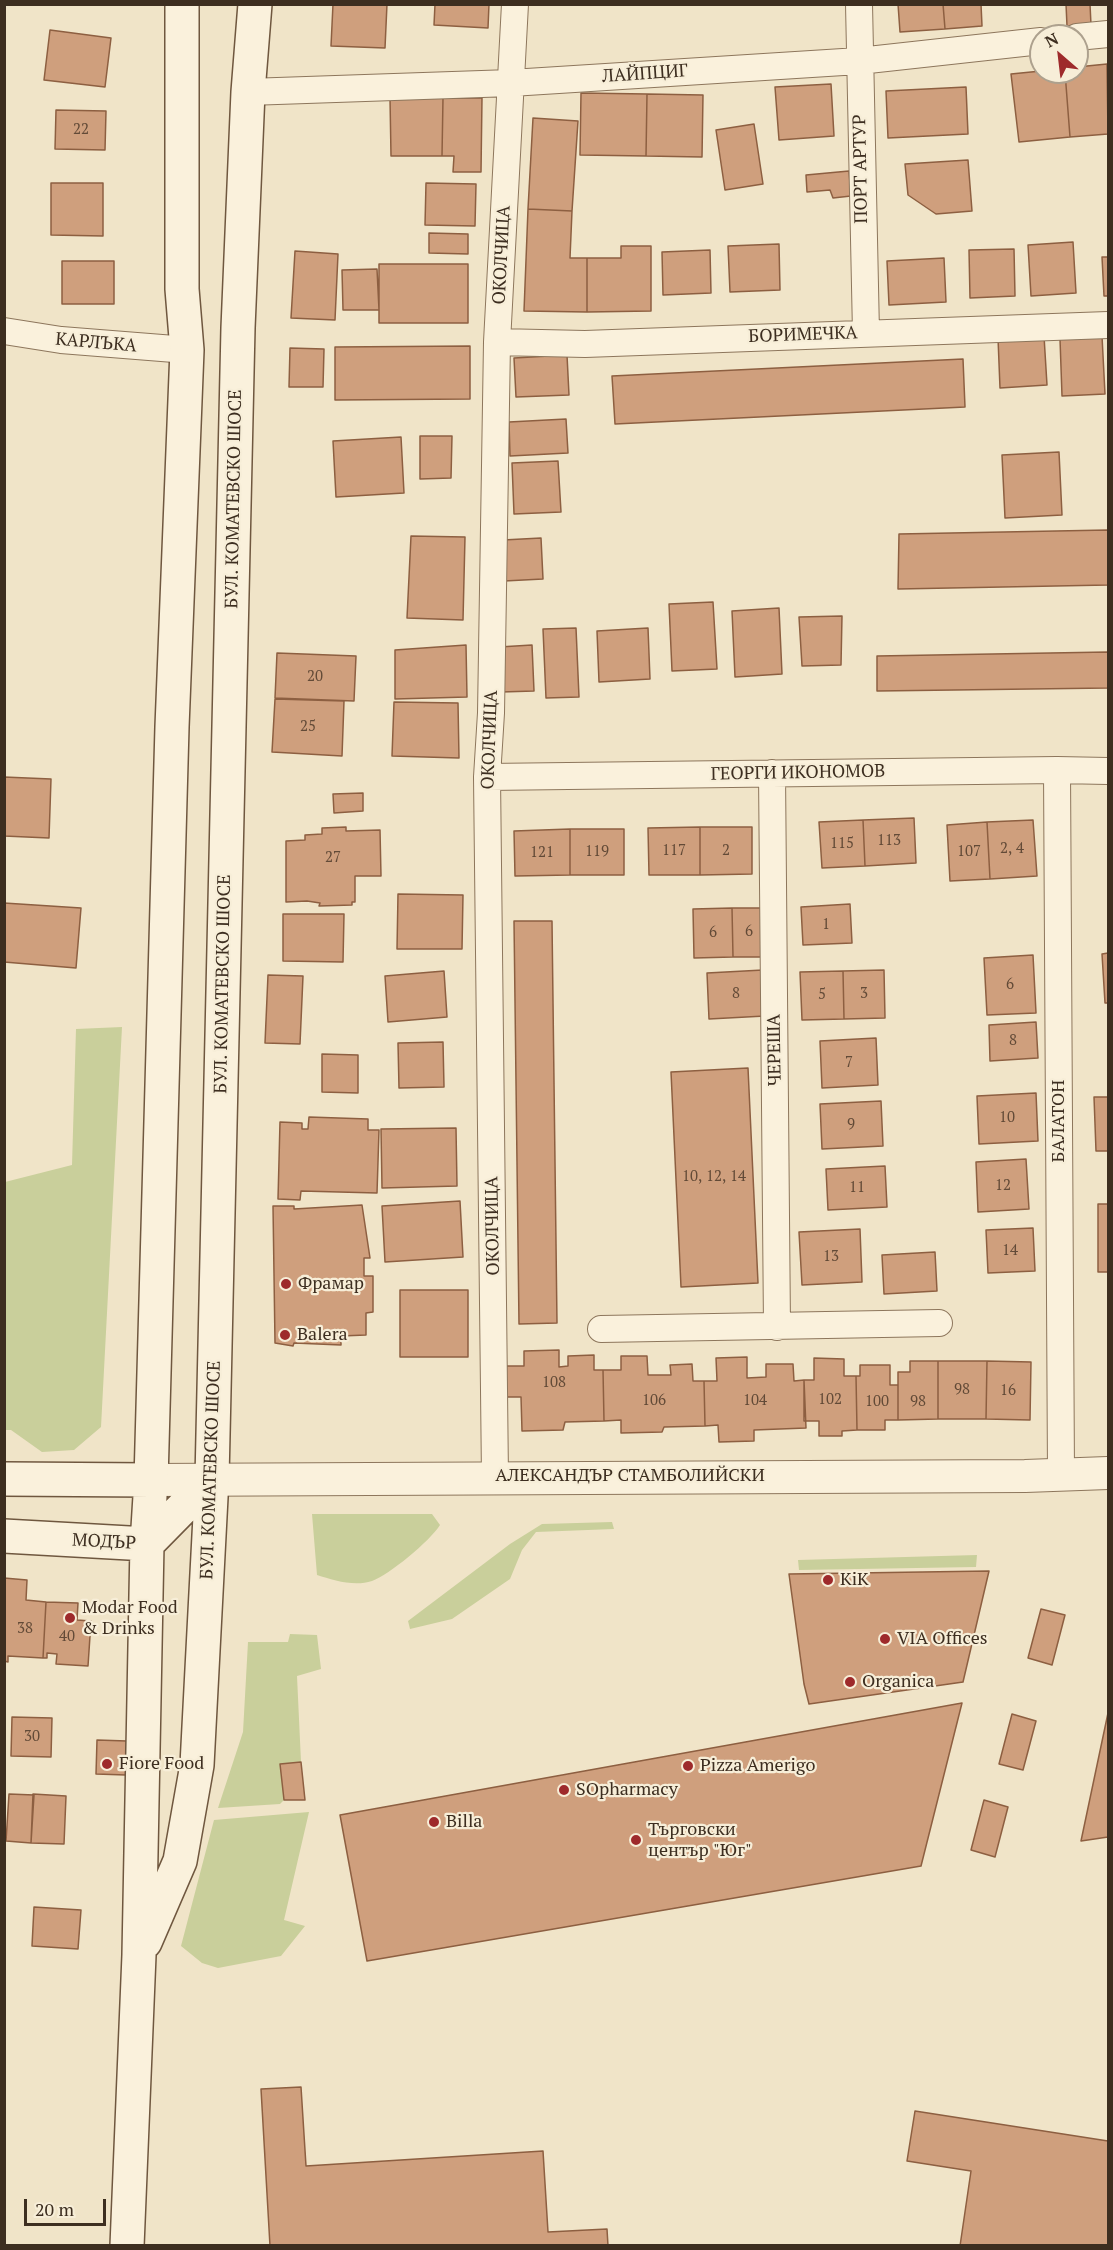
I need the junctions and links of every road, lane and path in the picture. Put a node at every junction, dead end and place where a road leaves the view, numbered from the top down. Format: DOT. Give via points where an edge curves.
graph roads {
  1 [pos="182,4"];
  2 [pos="255,4"];
  3 [pos="515,4"];
  4 [pos="859,4"];
  5 [pos="1108,34"];
  6 [pos="1089,36"];
  7 [pos="1029,42"];
  8 [pos="859,61"];
  9 [pos="511,83"];
  10 [pos="248,92"];
  11 [pos="1108,325"];
  12 [pos="4,331"];
  13 [pos="866,333"];
  14 [pos="497,342"];
  15 [pos="187,350"];
  16 [pos="1057,770"];
  17 [pos="1108,771"];
  18 [pos="772,773"];
  19 [pos="488,777"];
  20 [pos="939,1323"];
  21 [pos="777,1327"];
  22 [pos="602,1329"];
  23 [pos="1061,1473"];
  24 [pos="1108,1473"];
  25 [pos="495,1477"];
  26 [pos="212,1478"];
  27 [pos="4,1479"];
  28 [pos="151,1480"];
  29 [pos="4,1536"];
  30 [pos="147,1544"];
  31 [pos="139,1955"];
  32 [pos="127,2246"];
  1 -- 15 [label="main road, БУЛ. КОМАТЕВСКО ШОСЕ" via="182,289"];
  2 -- 10 [label="main road, БУЛ. КОМАТЕВСКО ШОСЕ"];
  3 -- 9 [label="street, ОКОЛЧИЦА"];
  4 -- 8 [label="street, ПОРТ АРТУР"];
  5 -- 6 [label="street"];
  7 -- 8 [label="street, ЛАЙПЦИГ"];
  8 -- 9 [label="street, ЛАЙПЦИГ"];
  8 -- 13 [label="street, ПОРТ АРТУР"];
  9 -- 10 [label="street, ЛАЙПЦИГ"];
  9 -- 14 [label="street, ОКОЛЧИЦА"];
  10 -- 26 [label="main road, БУЛ. КОМАТЕВСКО ШОСЕ" via="238,328"];
  11 -- 13 [label="street, БОРИМЕЧКА"];
  12 -- 15 [label="street, КАРЛЪКА" via="61,340"];
  13 -- 14 [label="street, БОРИМЕЧКА" via="585,344"];
  14 -- 19 [label="street, ОКОЛЧИЦА"];
  15 -- 28 [label="main road, БУЛ. КОМАТЕВСКО ШОСЕ" via="171,739"];
  16 -- 17 [label="street, ГЕОРГИ ИКОНОМОВ"];
  16 -- 18 [label="street, ГЕОРГИ ИКОНОМОВ"];
  16 -- 23 [label="street, БАЛАТОН"];
  18 -- 19 [label="street, ГЕОРГИ ИКОНОМОВ"];
  18 -- 21 [label="street, ЧЕРЕША"];
  19 -- 25 [label="street, ОКОЛЧИЦА"];
  20 -- 21 [label="street"];
  21 -- 22 [label="street"];
  23 -- 24 [label="street, АЛЕКСАНДЪР СТАМБОЛИЙСКИ"];
  23 -- 25 [label="street, АЛЕКСАНДЪР СТАМБОЛИЙСКИ"];
  25 -- 26 [label="street, АЛЕКСАНДЪР СТАМБОЛИЙСКИ"];
  26 -- 28 [label="street, АЛЕКСАНДЪР СТАМБОЛИЙСКИ"];
  26 -- 30 [label="main road, МОДЪР"];
  26 -- 31 [label="main road, БУЛ. КОМАТЕВСКО ШОСЕ" via="197,1765 180,1861"];
  27 -- 28 [label="main road"];
  28 -- 30 [label="main road, БУЛ. КОМАТЕВСКО ШОСЕ"];
  29 -- 30 [label="main road, МОДЪР"];
  30 -- 31 [label="main road, БУЛ. КОМАТЕВСКО ШОСЕ"];
  31 -- 32 [label="main road, БУЛ. КОМАТЕВСКО ШОСЕ"];
}
